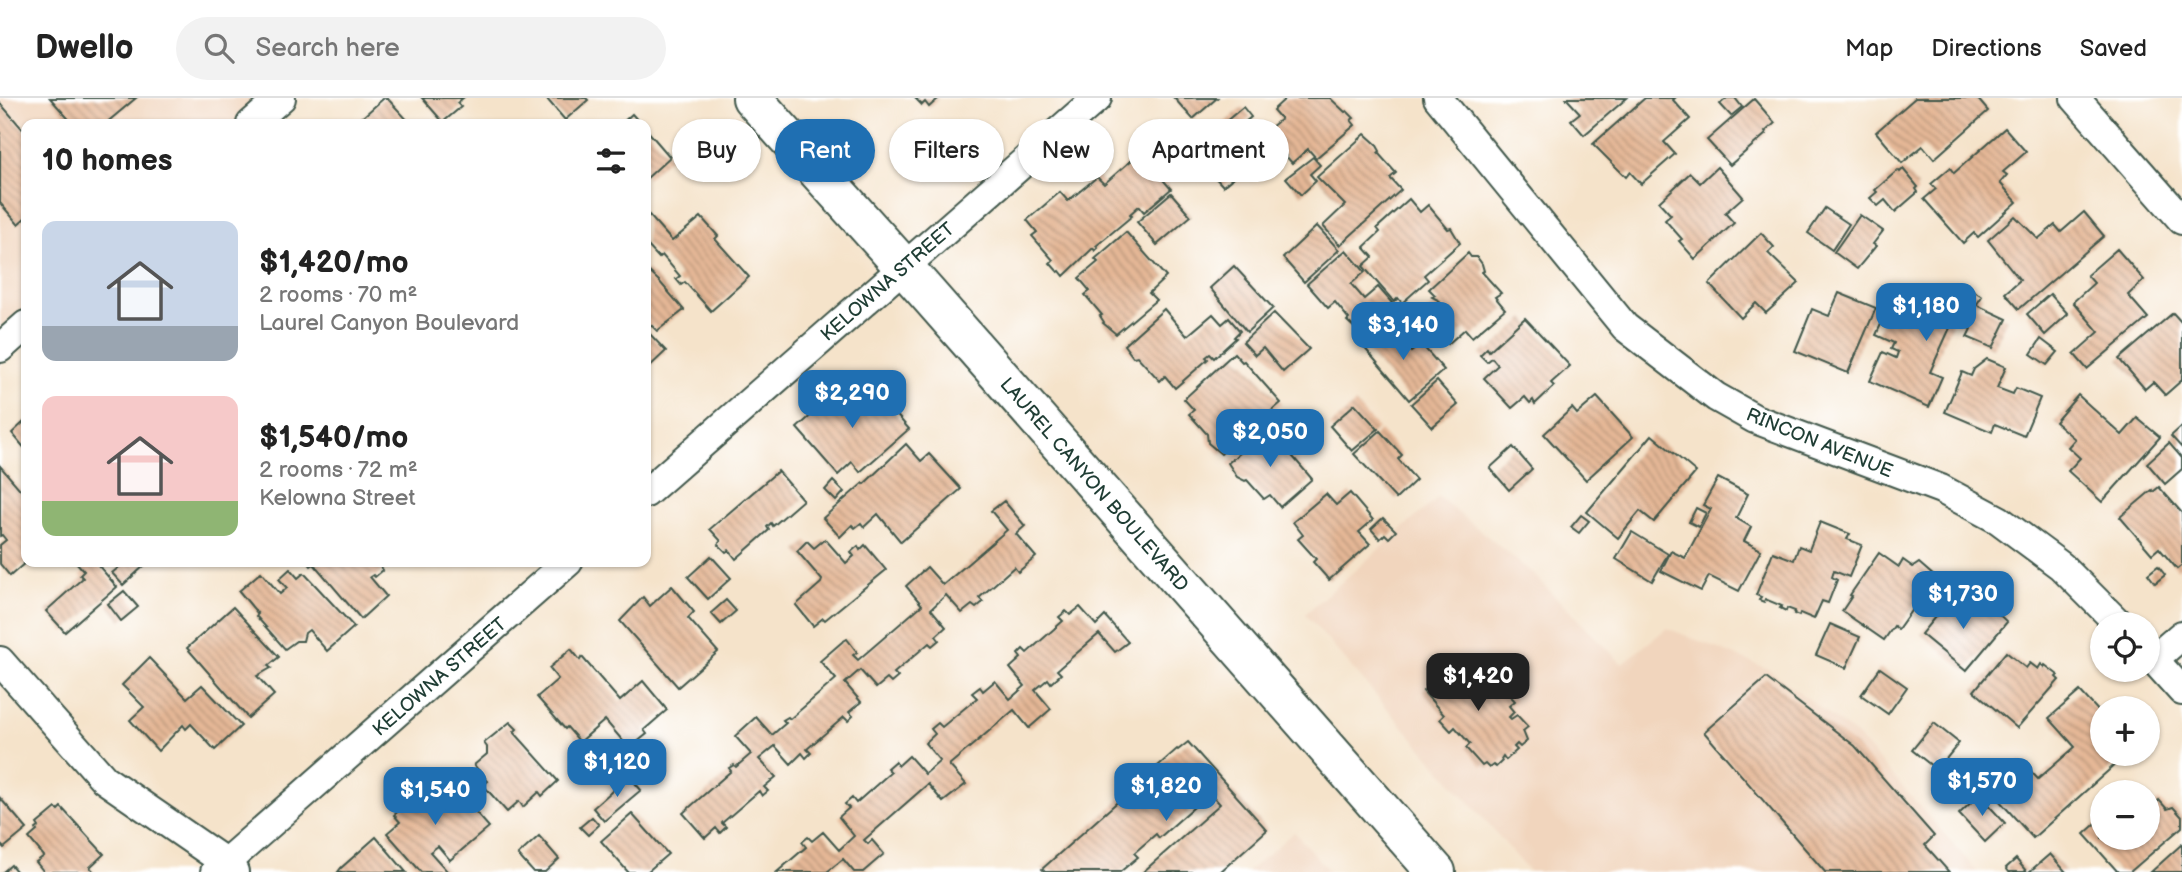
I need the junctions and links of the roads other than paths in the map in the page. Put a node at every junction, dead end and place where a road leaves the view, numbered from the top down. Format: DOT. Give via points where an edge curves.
graph roads {
  1 [pos="281,98"];
  2 [pos="752,98"];
  3 [pos="1097,98"];
  4 [pos="1438,98"];
  5 [pos="2076,98"];
  6 [pos="257,119"];
  7 [pos="2182,220"];
  8 [pos="903,266"];
  9 [pos="21,329"];
  10 [pos="0,348"];
  11 [pos="651,489"];
  12 [pos="562,567"];
  13 [pos="2107,612"];
  14 [pos="2182,635"];
  15 [pos="2160,649"];
  16 [pos="0,661"];
  17 [pos="2160,665"];
  18 [pos="2182,691"];
  19 [pos="225,869"];
  20 [pos="1436,872"];
  1 -- 6 [label="street"];
  2 -- 8 [label="main road, LAUREL CANYON BOULEVARD"];
  3 -- 8 [label="street, KELOWNA STREET"];
  4 -- 13 [label="street, RINCON AVENUE" via="1625,327 1665,358 1716,397 1755,419 1941,489 1999,520 2061,566"];
  5 -- 7 [label="street"];
  8 -- 11 [label="street, KELOWNA STREET"];
  8 -- 20 [label="main road, LAUREL CANYON BOULEVARD"];
  9 -- 10 [label="street"];
  12 -- 19 [label="street, KELOWNA STREET"];
  14 -- 15 [label="street"];
  16 -- 19 [label="street" via="104,779"];
  17 -- 18 [label="street"];
}
